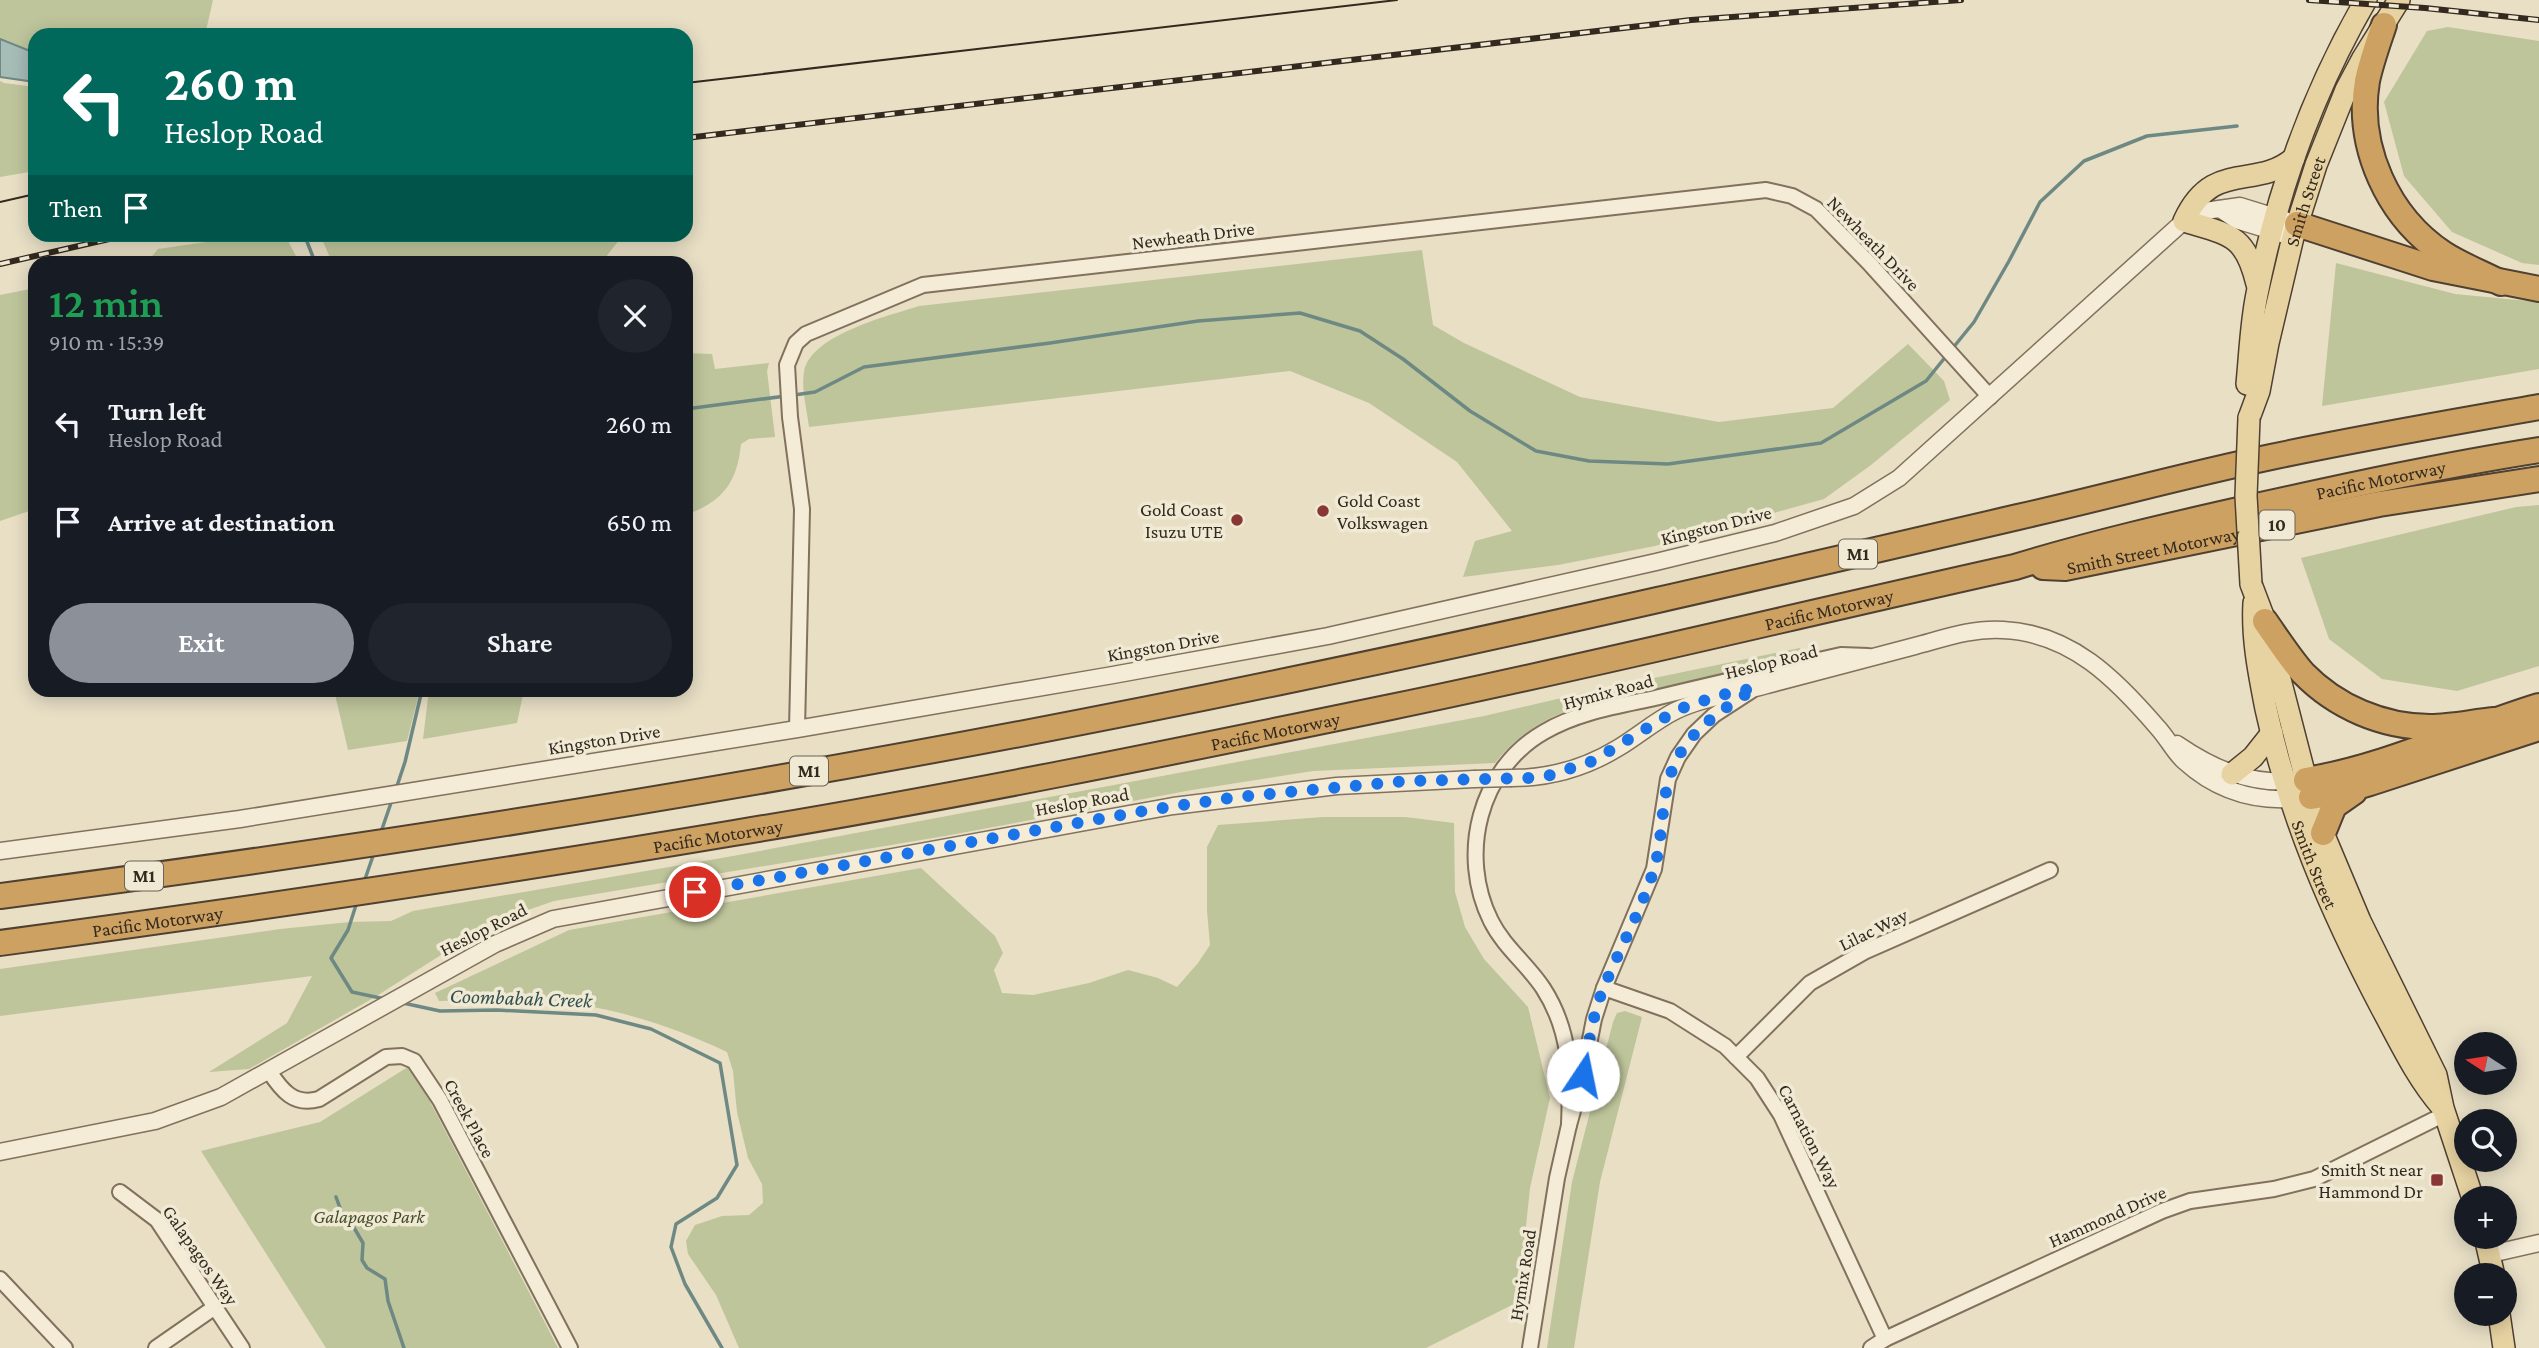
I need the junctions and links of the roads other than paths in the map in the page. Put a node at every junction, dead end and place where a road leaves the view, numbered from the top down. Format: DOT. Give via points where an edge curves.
graph roads {
  1 [pos="2366,0"];
  2 [pos="2399,0"];
  3 [pos="2384,25"];
  4 [pos="2294,158"];
  5 [pos="2184,221"];
  6 [pos="2284,227"];
  7 [pos="2501,283"];
  8 [pos="2258,289"];
  9 [pos="2539,289"];
  10 [pos="1990,397"];
  11 [pos="2539,407"];
  12 [pos="2249,418"];
  13 [pos="2539,450"];
  14 [pos="2539,479"];
  15 [pos="2015,566"];
  16 [pos="2253,591"];
  17 [pos="2265,621"];
  18 [pos="1872,656"];
  19 [pos="1755,688"];
  20 [pos="2539,706"];
  21 [pos="2494,720"];
  22 [pos="2539,728"];
  23 [pos="797,729"];
  24 [pos="2272,733"];
  25 [pos="2165,735"];
  26 [pos="2232,774"];
  27 [pos="2370,783"];
  28 [pos="2298,790"];
  29 [pos="2323,833"];
  30 [pos="0,851"];
  31 [pos="2050,870"];
  32 [pos="0,896"];
  33 [pos="0,943"];
  34 [pos="1604,988"];
  35 [pos="1735,1057"];
  36 [pos="269,1071"];
  37 [pos="2444,1111"];
  38 [pos="1569,1125"];
  39 [pos="0,1152"];
  40 [pos="2469,1186"];
  41 [pos="120,1192"];
  42 [pos="2539,1243"];
  43 [pos="2517,1244"];
  44 [pos="0,1279"];
  45 [pos="215,1307"];
  46 [pos="2501,1326"];
  47 [pos="1885,1339"];
  48 [pos="65,1348"];
  49 [pos="156,1348"];
  50 [pos="242,1348"];
  51 [pos="570,1348"];
  52 [pos="1530,1348"];
  53 [pos="1871,1348"];
  54 [pos="2504,1348"];
  1 -- 4 [label="main road, Smith Street" via="2330,70"];
  2 -- 3 [label="main road, Smith Street"];
  3 -- 6 [label="main road, Smith Street" via="2363,58"];
  3 -- 7 [label="highway" via="2365,96 2378,174 2405,220 2430,244"];
  4 -- 5 [label="main road" via="2276,171 2215,185 2193,202"];
  4 -- 6 [label="main road, Smith Street"];
  5 -- 6 [label="street, Kingston Drive" via="2205,211 2240,206"];
  5 -- 8 [label="main road" via="2234,239 2251,262"];
  5 -- 10 [label="street, Kingston Drive"];
  6 -- 7 [label="highway"];
  6 -- 8 [label="main road, Smith Street"];
  6 -- 12 [label="main road, Smith Street" via="2268,342"];
  7 -- 9 [label="highway"];
  8 -- 12 [label="main road, Smith Street" via="2247,387"];
  10 -- 23 [label="street, Kingston Drive" via="1899,478 1854,506 1775,533 1328,636"];
  10 -- 23 [label="street, Newheath Drive" via="1816,209 1792,196 1766,190 923,285 806,334 790,353 787,379 802,509"];
  11 -- 32 [label="highway, M1" via="2264,458 1294,680 743,783 439,833"];
  12 -- 16 [label="main road, Smith Street, bridge" via="2246,496"];
  13 -- 15 [label="highway, Pacific Motorway" via="2362,483 2082,546"];
  14 -- 15 [label="highway, Smith Street Motorway / 10" via="2379,504 2064,568"];
  15 -- 33 [label="highway, Pacific Motorway" via="1575,668 1304,725 751,831 433,882"];
  16 -- 17 [label="main road, Smith Street"];
  16 -- 24 [label="main road, Smith Street" via="2252,631"];
  17 -- 21 [label="highway" via="2309,678 2360,712 2422,727"];
  17 -- 28 [label="main road, Smith Street"];
  18 -- 19 [label="street, Heslop Road"];
  18 -- 25 [label="street, Heslop Road" via="1955,633 2001,629 2036,635 2061,643 2098,665"];
  18 -- 38 [label="street, Hymix Road" via="1841,655 1563,722 1528,742 1500,775 1480,810 1475,853 1478,890 1500,936 1542,987 1558,1016 1571,1071"];
  19 -- 34 [label="street, Hymix Road" via="1714,715 1678,757 1668,779 1654,869"];
  19 -- 36 [label="street, Heslop Road, bridge" via="1677,710 1618,748 1551,775 1337,786 1237,797 572,914 517,932"];
  20 -- 21 [label="highway"];
  21 -- 28 [label="highway"];
  22 -- 27 [label="highway"];
  23 -- 30 [label="street, Kingston Drive" via="306,808"];
  24 -- 26 [label="main road"];
  24 -- 28 [label="main road, Smith Street"];
  25 -- 26 [label="street, Heslop Road" via="2199,759"];
  25 -- 28 [label="street, Heslop Road" via="2181,758 2219,785 2246,797 2272,800"];
  26 -- 28 [label="street, Heslop Road"];
  27 -- 28 [label="highway" via="2336,793"];
  27 -- 29 [label="highway" via="2334,806"];
  28 -- 29 [label="main road, Smith Street"];
  28 -- 37 [label="main road, Smith Street" via="2323,888 2422,1084"];
  29 -- 37 [label="main road, Smith Street" via="2360,921 2436,1075"];
  31 -- 35 [label="street, Lilac Way" via="1866,951 1811,983"];
  34 -- 35 [label="street, Carnation Way" via="1670,1012"];
  34 -- 38 [label="street, Hymix Road"];
  35 -- 47 [label="street, Carnation Way" via="1757,1078 1781,1115"];
  36 -- 39 [label="street, Heslop Road" via="221,1097 155,1121"];
  36 -- 51 [label="street, Creek Place" via="289,1097 309,1102 386,1057 414,1061 440,1100"];
  37 -- 40 [label="main road, Smith Street"];
  37 -- 47 [label="street, Hammond Drive" via="2314,1179 2162,1210"];
  38 -- 52 [label="street, Hymix Road"];
  41 -- 45 [label="street, Galapagos Way" via="156,1220"];
  42 -- 43 [label="street"];
  44 -- 48 [label="street"];
  45 -- 49 [label="street"];
  45 -- 50 [label="street, Galapagos Way"];
  46 -- 54 [label="main road"];
  47 -- 53 [label="street, Hammond Drive"];
}
